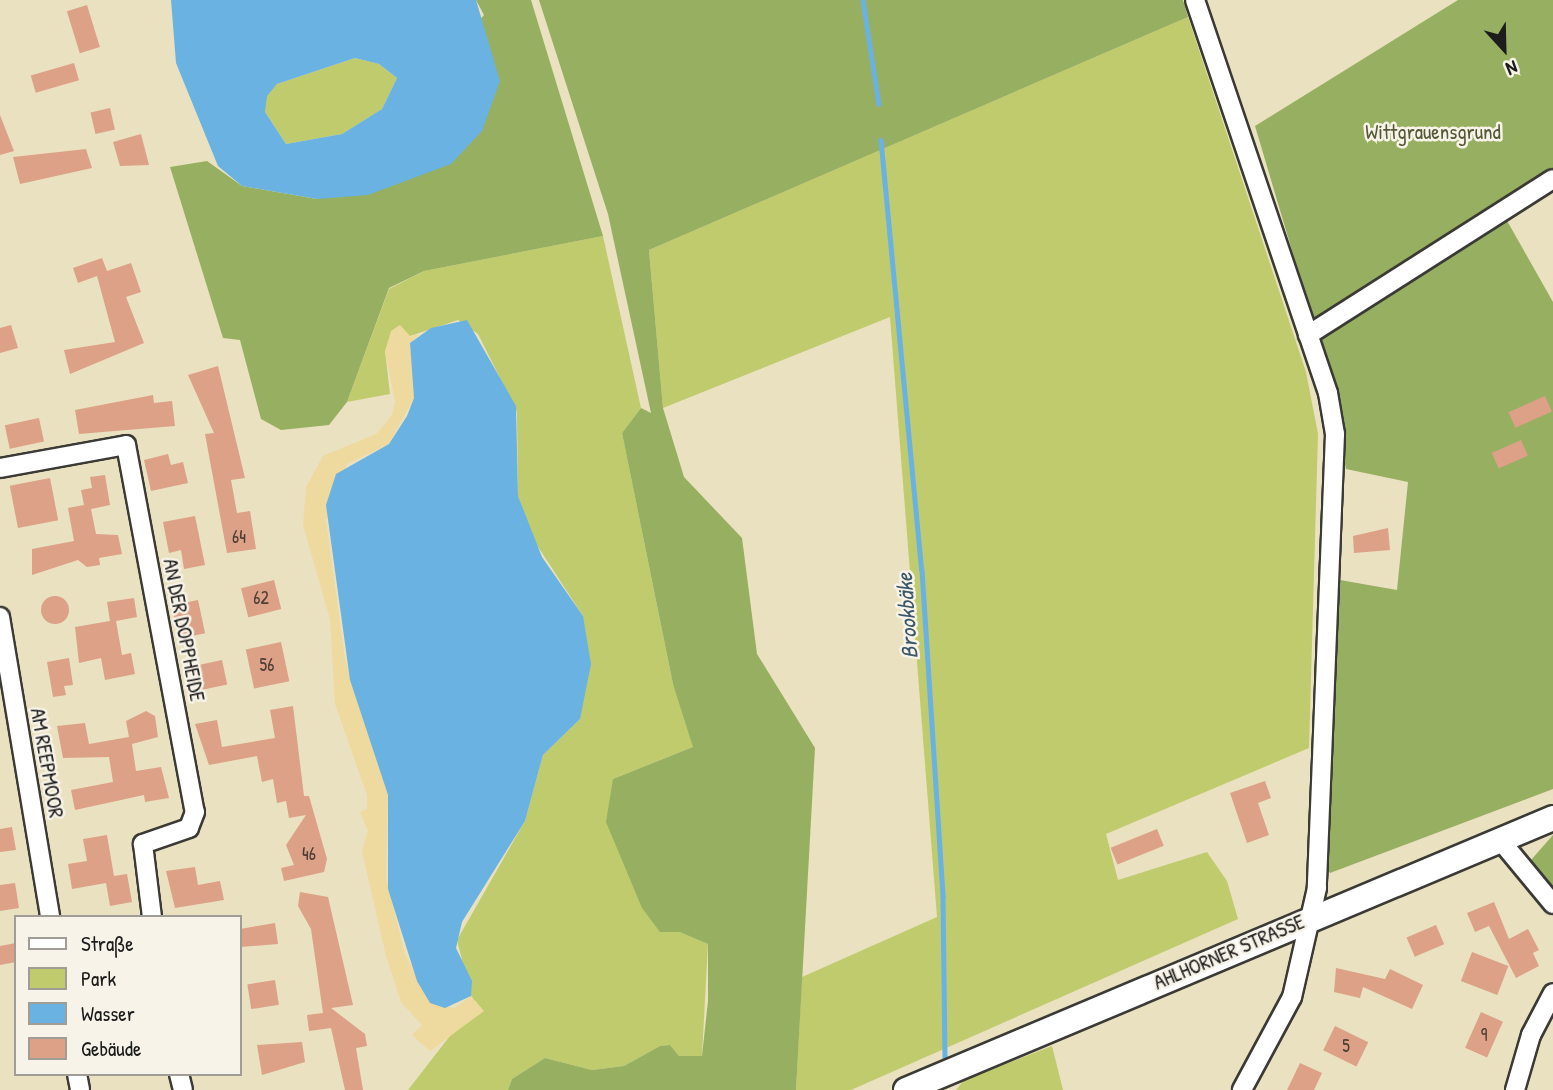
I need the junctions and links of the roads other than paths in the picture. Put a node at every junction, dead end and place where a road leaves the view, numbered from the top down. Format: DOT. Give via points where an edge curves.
graph roads {
  1 [pos="1195,0"];
  2 [pos="1553,179"];
  3 [pos="1308,335"];
  4 [pos="0,468"];
  5 [pos="0,617"];
  6 [pos="3,650"];
  7 [pos="1553,818"];
  8 [pos="1500,840"];
  9 [pos="1553,904"];
  10 [pos="50,915"];
  11 [pos="152,915"];
  12 [pos="1313,916"];
  13 [pos="1553,993"];
  14 [pos="906,1090"];
  15 [pos="1242,1090"];
  16 [pos="1515,1090"];
  1 -- 3 [label="street"];
  2 -- 3 [label="street"];
  3 -- 12 [label="street" via="1335,434"];
  4 -- 11 [label="street, AN DER DOPPHEIDE" via="126,445 195,812 189,828 143,844"];
  5 -- 6 [label="street, AM REEPMOOR"];
  6 -- 10 [label="street, AM REEPMOOR"];
  7 -- 8 [label="street, AHLHORNER STRASSE"];
  8 -- 9 [label="street"];
  8 -- 12 [label="street, AHLHORNER STRASSE"];
  12 -- 14 [label="street, AHLHORNER STRASSE"];
  12 -- 15 [label="street" via="1292,997"];
  13 -- 16 [label="street" via="1531,1035"];
}
